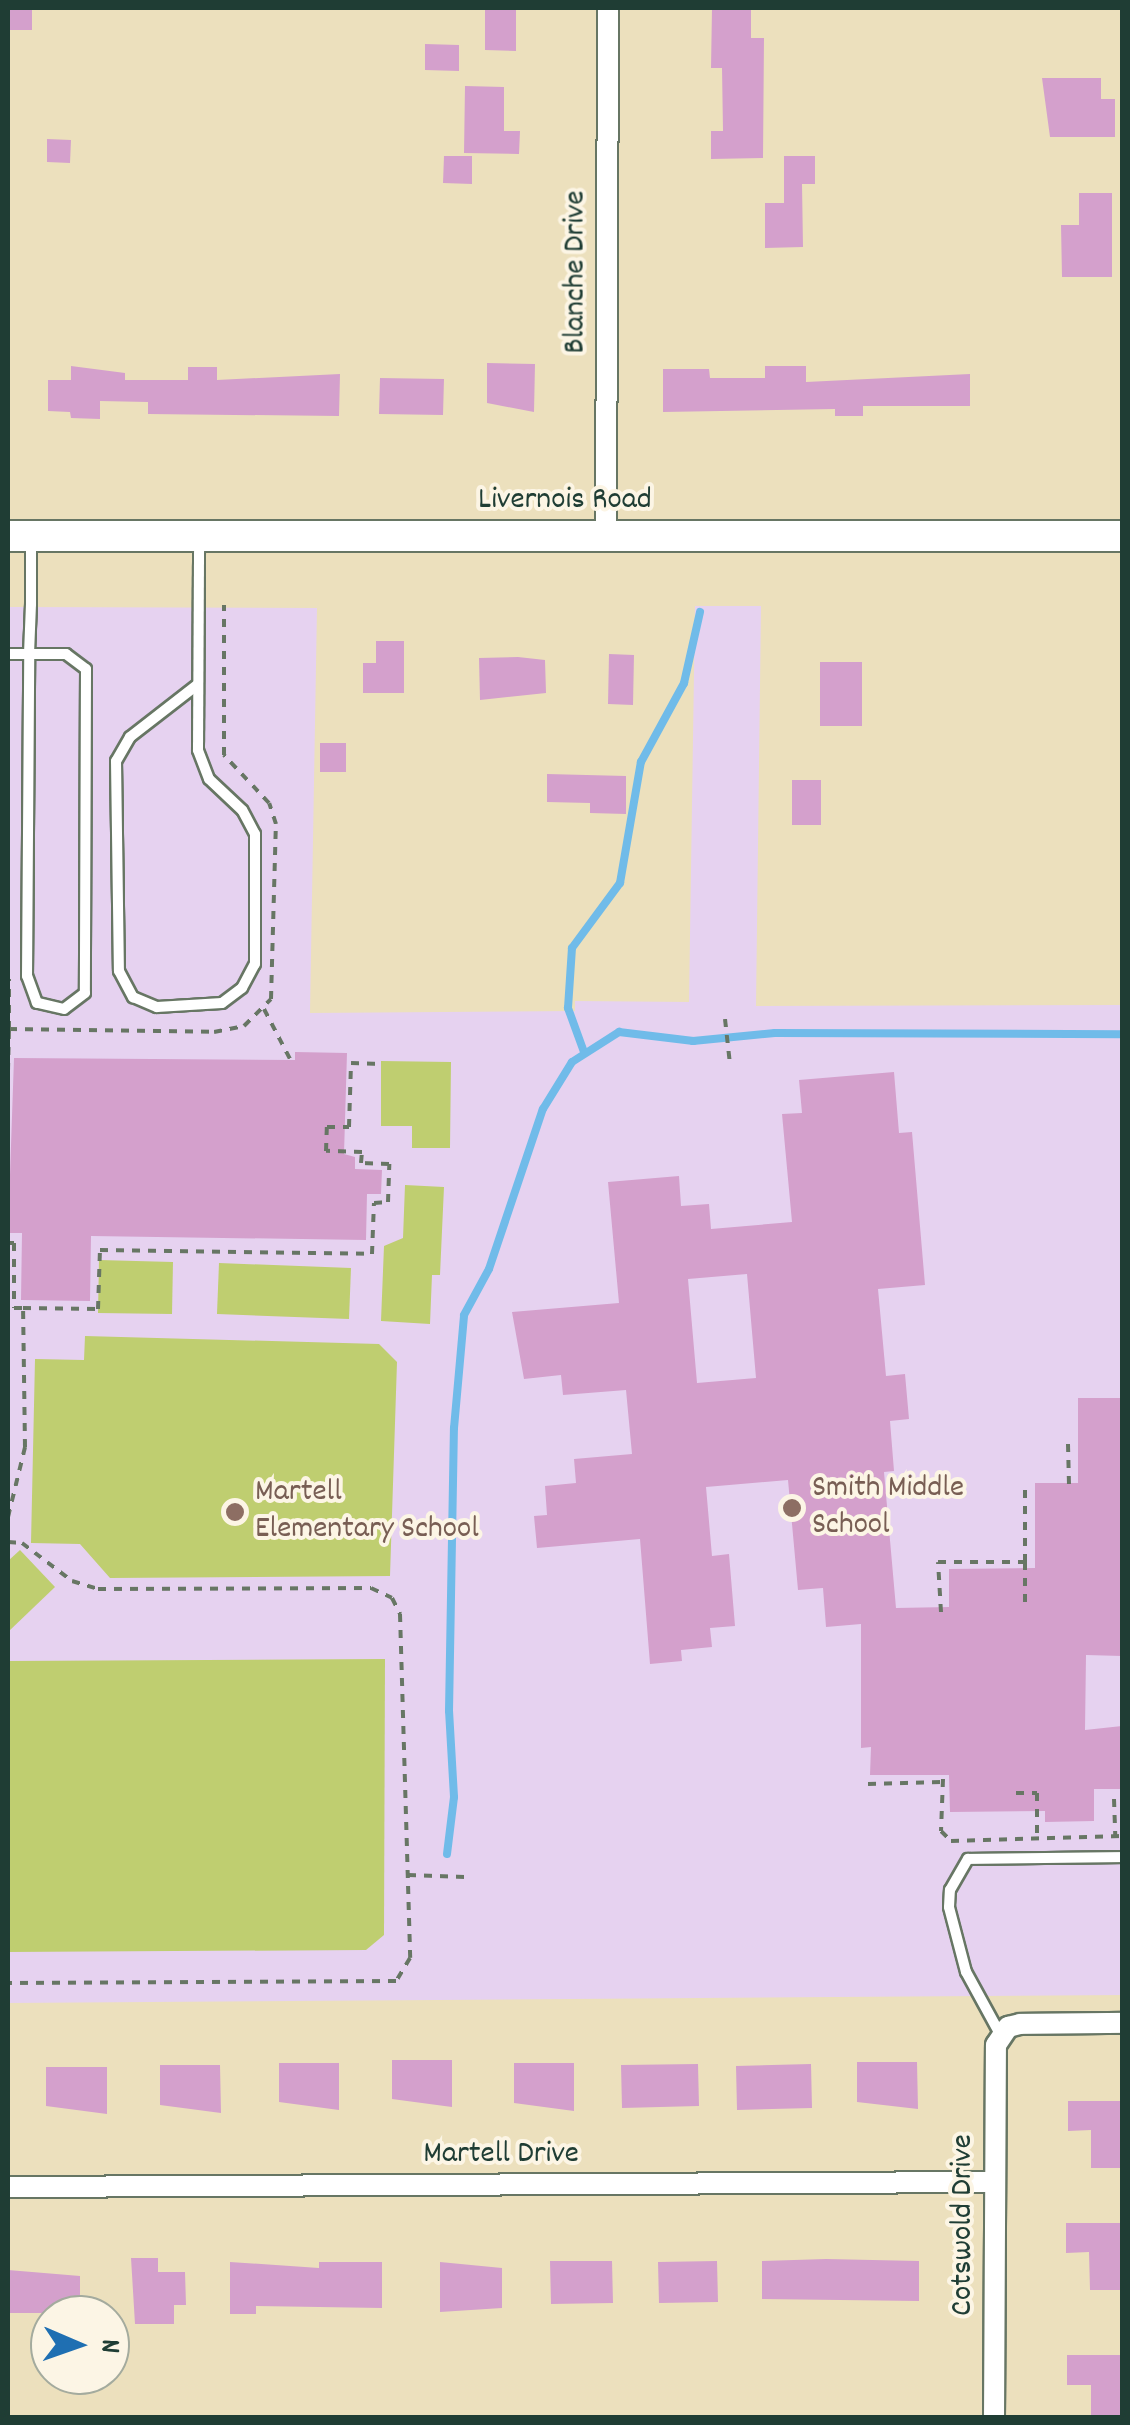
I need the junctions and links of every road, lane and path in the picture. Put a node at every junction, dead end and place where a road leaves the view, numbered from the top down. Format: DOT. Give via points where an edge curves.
graph roads {
  1 [pos="608,8"];
  2 [pos="19,536"];
  3 [pos="606,536"];
  4 [pos="1122,536"];
  5 [pos="199,537"];
  6 [pos="224,604"];
  7 [pos="8,654"];
  8 [pos="29,654"];
  9 [pos="197,685"];
  10 [pos="264,1008"];
  11 [pos="725,1019"];
  12 [pos="290,1059"];
  13 [pos="381,1064"];
  14 [pos="730,1064"];
  15 [pos="8,1071"];
  16 [pos="8,1243"];
  17 [pos="23,1308"];
  18 [pos="1068,1444"];
  19 [pos="1026,1483"];
  20 [pos="1068,1484"];
  21 [pos="8,1517"];
  22 [pos="8,1542"];
  23 [pos="1025,1562"];
  24 [pos="1025,1602"];
  25 [pos="941,1612"];
  26 [pos="868,1784"];
  27 [pos="1016,1793"];
  28 [pos="1114,1798"];
  29 [pos="1114,1836"];
  30 [pos="1122,1836"];
  31 [pos="1037,1838"];
  32 [pos="1122,1856"];
  33 [pos="408,1874"];
  34 [pos="465,1878"];
  35 [pos="8,1982"];
  36 [pos="1122,2023"];
  37 [pos="1000,2034"];
  38 [pos="994,2182"];
  39 [pos="8,2187"];
  40 [pos="994,2418"];
  1 -- 3 [label="street, Blanche Drive"];
  2 -- 5 [label="main road, Livernois Road"];
  2 -- 8 [label="lane"];
  3 -- 4 [label="main road, Livernois Road"];
  3 -- 5 [label="main road, Livernois Road"];
  5 -- 9 [label="lane"];
  6 -- 10 [label="path" via="224,755 269,804 276,824 277,975"];
  7 -- 8 [label="lane"];
  8 -- 8 [label="lane" via="27,976 37,1003 64,1009 85,994 86,670 66,654"];
  9 -- 9 [label="lane" via="130,736 116,760 119,971 133,998 157,1007 222,1003 242,988 255,964 255,834 242,810 209,779 198,750"];
  10 -- 12 [label="path"];
  10 -- 15 [label="path" via="244,1026 214,1032 8,1029"];
  11 -- 14 [label="path"];
  13 -- 17 [label="path" via="351,1063 349,1127 327,1126 326,1139 326,1151 362,1152 360,1163 389,1164 388,1202 374,1203 372,1254 100,1250 98,1309"];
  16 -- 17 [label="path" via="14,1244 14,1308"];
  17 -- 21 [label="path" via="25,1447"];
  18 -- 20 [label="path"];
  19 -- 23 [label="path"];
  22 -- 33 [label="path" via="22,1543 72,1581 98,1589 371,1588 392,1598 400,1614"];
  23 -- 24 [label="path"];
  23 -- 25 [label="path" via="938,1562"];
  26 -- 31 [label="path" via="942,1781 946,1838"];
  27 -- 31 [label="path" via="1039,1793"];
  28 -- 29 [label="path"];
  29 -- 30 [label="path"];
  29 -- 31 [label="path"];
  32 -- 37 [label="lane" via="968,1859 950,1890 949,1907 966,1972"];
  33 -- 34 [label="path"];
  33 -- 35 [label="path" via="410,1958 396,1981"];
  36 -- 37 [label="street" via="1030,2024"];
  37 -- 38 [label="street, Cotswold Drive"];
  38 -- 39 [label="street, Martell Drive"];
  38 -- 40 [label="street, Cotswold Drive"];
}
